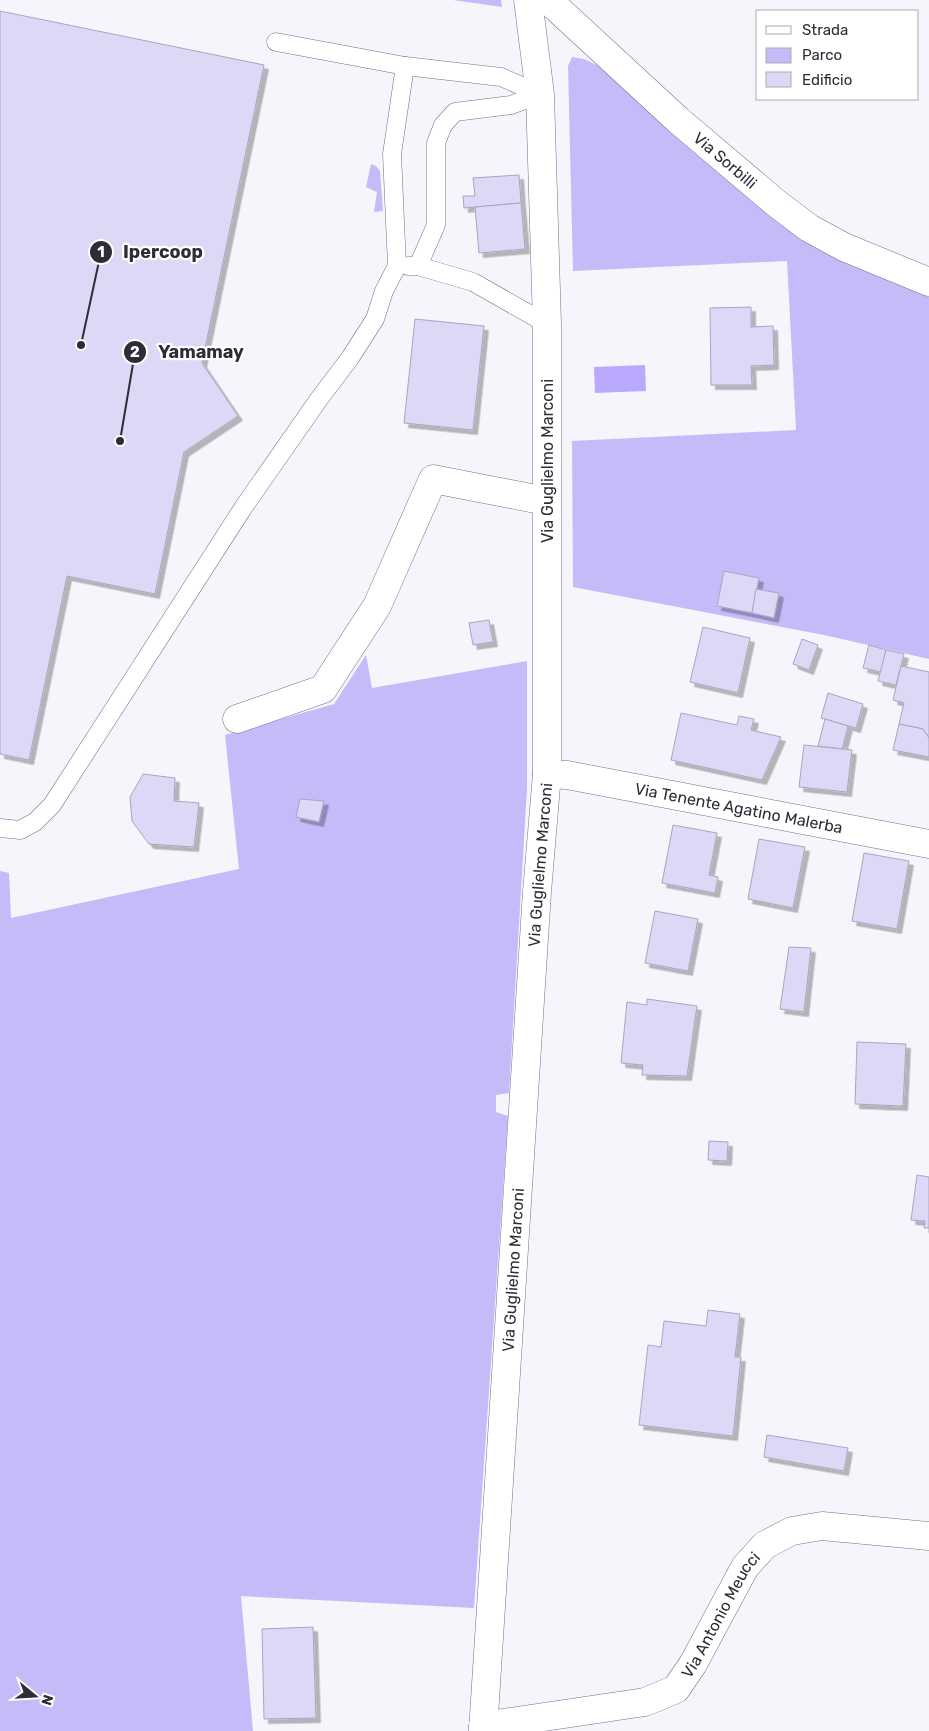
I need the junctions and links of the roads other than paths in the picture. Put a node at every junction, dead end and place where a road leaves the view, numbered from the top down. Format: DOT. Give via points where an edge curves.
graph roads {
  1 [pos="528,0"];
  2 [pos="548,0"];
  3 [pos="276,42"];
  4 [pos="404,66"];
  5 [pos="540,94"];
  6 [pos="397,266"];
  7 [pos="418,266"];
  8 [pos="929,282"];
  9 [pos="547,324"];
  10 [pos="546,501"];
  11 [pos="237,719"];
  12 [pos="547,774"];
  13 [pos="0,828"];
  14 [pos="929,844"];
  15 [pos="929,1536"];
  16 [pos="483,1729"];
  1 -- 5 [label="street, Via Guglielmo Marconi"];
  2 -- 8 [label="street, Via Sorbilli" via="678,120 789,213 844,247"];
  3 -- 4 [label="lane"];
  4 -- 5 [label="lane" via="502,77"];
  4 -- 6 [label="lane" via="392,154"];
  5 -- 7 [label="lane" via="511,106 455,112 443,125 436,143 436,226"];
  5 -- 9 [label="street, Via Guglielmo Marconi"];
  6 -- 7 [label="lane"];
  6 -- 13 [label="lane" via="375,319 243,508 52,805 36,822 20,830"];
  7 -- 9 [label="lane" via="473,282"];
  9 -- 10 [label="street, Via Guglielmo Marconi"];
  10 -- 11 [label="street" via="433,479 377,606 323,690"];
  10 -- 12 [label="street, Via Guglielmo Marconi"];
  12 -- 14 [label="street, Via Tenente Agatino Malerba" via="567,775"];
  12 -- 16 [label="street, Via Guglielmo Marconi"];
  15 -- 16 [label="street, Via Antonio Meucci" via="822,1526 792,1531 765,1545 745,1567 676,1689 644,1702"];
}
